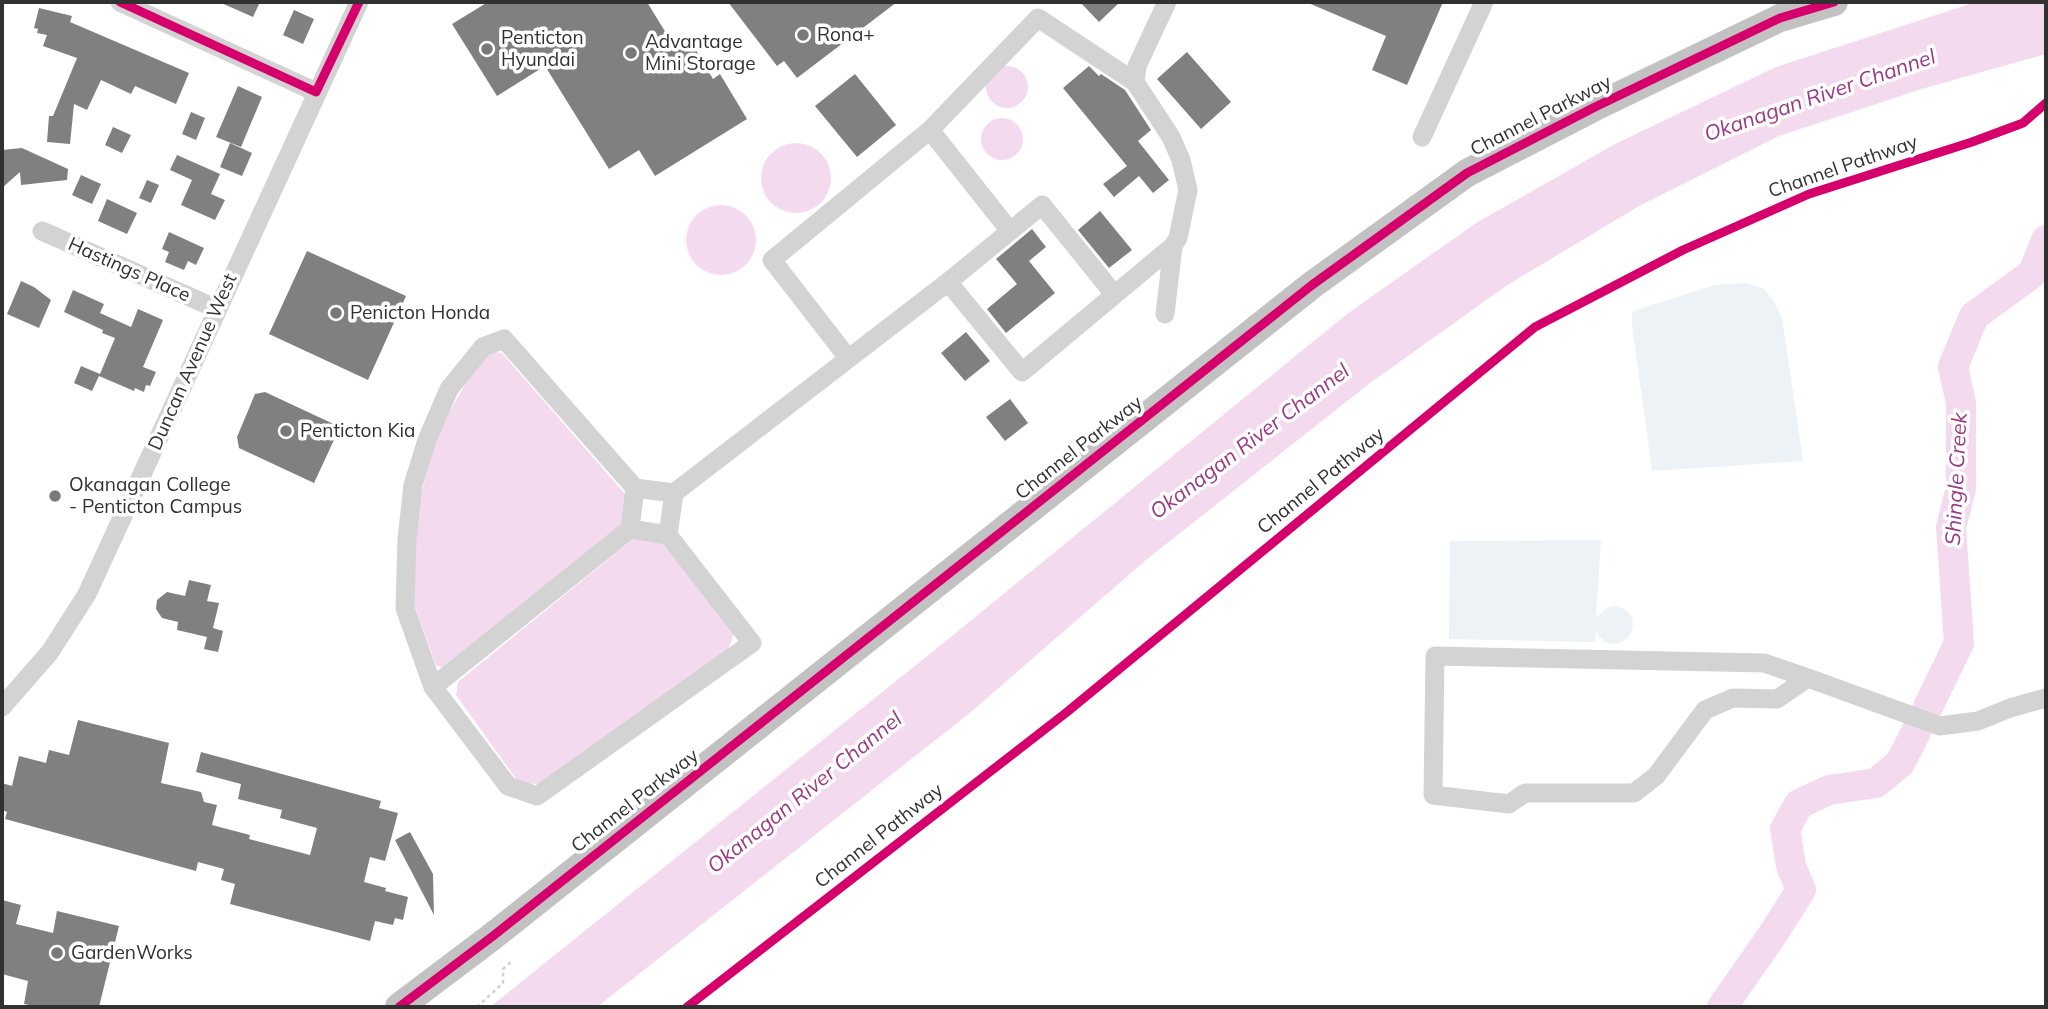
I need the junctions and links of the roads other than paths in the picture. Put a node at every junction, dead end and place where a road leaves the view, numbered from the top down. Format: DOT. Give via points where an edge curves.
graph roads {
  1 [pos="120,2"];
  2 [pos="359,2"];
  3 [pos="1484,2"];
  4 [pos="1834,2"];
  5 [pos="1163,11"];
  6 [pos="1135,82"];
  7 [pos="316,92"];
  8 [pos="930,130"];
  9 [pos="1422,137"];
  10 [pos="42,231"];
  11 [pos="1010,231"];
  12 [pos="1173,246"];
  13 [pos="948,282"];
  14 [pos="1114,294"];
  15 [pos="217,309"];
  16 [pos="1165,314"];
  17 [pos="848,358"];
  18 [pos="635,488"];
  19 [pos="674,494"];
  20 [pos="630,530"];
  21 [pos="668,535"];
  22 [pos="1808,678"];
  23 [pos="433,687"];
  24 [pos="2046,698"];
  25 [pos="2,707"];
  26 [pos="399,1007"];
  1 -- 7 [label="street"];
  2 -- 7 [label="street, Duncan Avenue West"];
  3 -- 9 [label="street"];
  4 -- 26 [label="highway, Channel Parkway" via="1780,18 1467,173 1312,285"];
  5 -- 6 [label="street"];
  6 -- 8 [label="street" via="1038,18"];
  6 -- 12 [label="street" via="1171,137 1188,190"];
  7 -- 15 [label="street, Duncan Avenue West"];
  8 -- 11 [label="street"];
  8 -- 17 [label="street" via="772,260"];
  10 -- 15 [label="street, Hastings Place"];
  11 -- 13 [label="street"];
  11 -- 14 [label="street" via="1042,205"];
  12 -- 14 [label="street"];
  12 -- 16 [label="street"];
  13 -- 14 [label="street" via="1022,372"];
  13 -- 17 [label="street"];
  15 -- 25 [label="street, Duncan Avenue West" via="87,594 50,652"];
  17 -- 19 [label="street"];
  18 -- 19 [label="street"];
  18 -- 20 [label="street"];
  18 -- 23 [label="street" via="504,339 483,346 449,389 413,485 405,608"];
  19 -- 21 [label="street"];
  20 -- 21 [label="street"];
  20 -- 23 [label="street"];
  21 -- 23 [label="street" via="752,643 537,796 508,786"];
  22 -- 22 [label="street" via="1765,663 1435,656 1433,796 1509,804 1525,793 1634,793 1656,776 1705,710 1733,698 1777,699"];
  22 -- 24 [label="street" via="1940,726 1978,721"];
}
